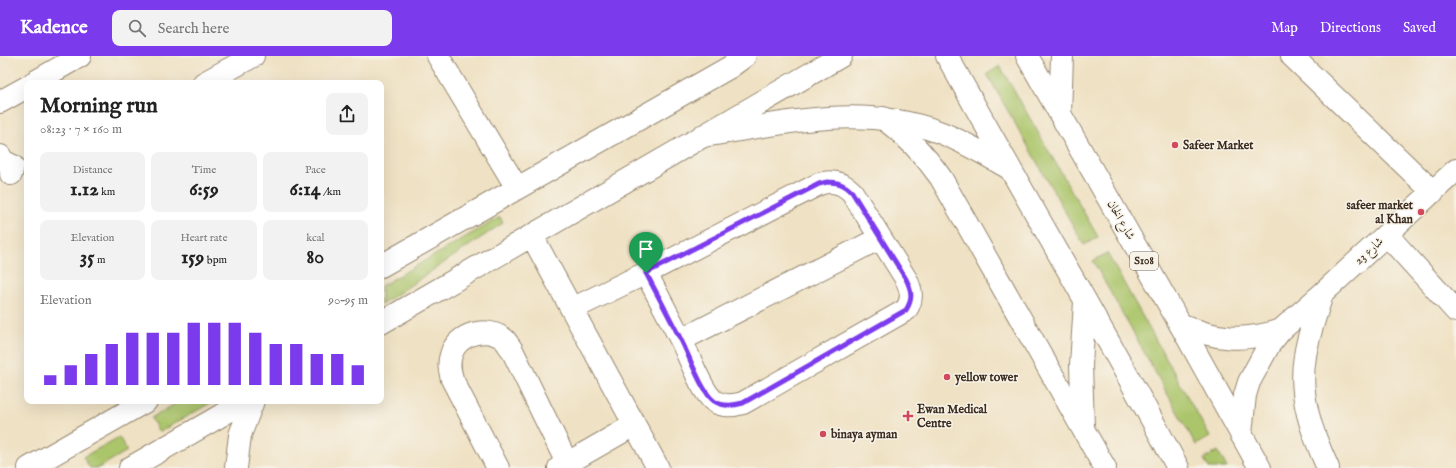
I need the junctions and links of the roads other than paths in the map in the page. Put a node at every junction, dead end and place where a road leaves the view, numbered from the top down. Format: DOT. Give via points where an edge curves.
graph roads {
  1 [pos="80,56"];
  2 [pos="254,56"];
  3 [pos="438,56"];
  4 [pos="745,56"];
  5 [pos="841,56"];
  6 [pos="947,56"];
  7 [pos="1027,56"];
  8 [pos="1062,56"];
  9 [pos="1292,56"];
  10 [pos="38,80"];
  11 [pos="210,80"];
  12 [pos="24,89"];
  13 [pos="0,102"];
  14 [pos="1060,114"];
  15 [pos="883,118"];
  16 [pos="702,136"];
  17 [pos="0,156"];
  18 [pos="1009,168"];
  19 [pos="1456,170"];
  20 [pos="11,174"];
  21 [pos="517,188"];
  22 [pos="1433,192"];
  23 [pos="1387,235"];
  24 [pos="532,236"];
  25 [pos="880,238"];
  26 [pos="384,264"];
  27 [pos="646,273"];
  28 [pos="1322,294"];
  29 [pos="1085,302"];
  30 [pos="572,309"];
  31 [pos="1456,311"];
  32 [pos="384,321"];
  33 [pos="1180,324"];
  34 [pos="1281,330"];
  35 [pos="681,340"];
  36 [pos="141,404"];
  37 [pos="241,404"];
  38 [pos="251,404"];
  39 [pos="634,425"];
  40 [pos="1083,428"];
  41 [pos="1241,434"];
  42 [pos="563,466"];
  43 [pos="28,468"];
  44 [pos="130,468"];
  45 [pos="236,468"];
  46 [pos="498,468"];
  47 [pos="658,468"];
  48 [pos="1105,468"];
  49 [pos="1178,468"];
  50 [pos="1260,468"];
  51 [pos="1328,468"];
  1 -- 10 [label="street"];
  2 -- 11 [label="street"];
  3 -- 21 [label="street"];
  4 -- 21 [label="street" via="730,67"];
  5 -- 16 [label="street"];
  6 -- 18 [label="street"];
  7 -- 14 [label="street, شارع الخان / S108"];
  8 -- 14 [label="street"];
  9 -- 22 [label="street"];
  12 -- 13 [label="street"];
  14 -- 33 [label="street, شارع الخان / S108"];
  15 -- 16 [label="street" via="822,118"];
  15 -- 18 [label="street" via="938,132"];
  15 -- 40 [label="street" via="915,145 941,178"];
  16 -- 24 [label="street"];
  17 -- 20 [label="street" via="13,166"];
  18 -- 29 [label="street"];
  19 -- 22 [label="street, شارع 23"];
  21 -- 26 [label="street"];
  22 -- 23 [label="street, شارع 23"];
  23 -- 28 [label="street, شارع 23"];
  23 -- 31 [label="street"];
  24 -- 30 [label="street"];
  24 -- 32 [label="street"];
  25 -- 27 [label="street" via="852,192 842,184 827,182"];
  25 -- 35 [label="street"];
  25 -- 35 [label="street" via="910,288 911,297 906,310 743,403 734,406 724,405 714,401 707,394"];
  27 -- 30 [label="street"];
  27 -- 35 [label="street"];
  28 -- 34 [label="street, شارع 23"];
  28 -- 51 [label="street" via="1305,357 1303,385 1315,439"];
  29 -- 40 [label="street" via="1081,365"];
  29 -- 49 [label="street"];
  30 -- 39 [label="street"];
  33 -- 34 [label="street, شارع 23" via="1222,338 1267,335"];
  33 -- 41 [label="street, شارع الخان / S108"];
  34 -- 41 [label="street, شارع 23" via="1269,345 1249,382"];
  36 -- 43 [label="street"];
  37 -- 44 [label="street"];
  38 -- 45 [label="street" via="240,435"];
  39 -- 42 [label="street"];
  39 -- 47 [label="street"];
  40 -- 48 [label="street"];
  41 -- 50 [label="street, شارع الخان / S108"];
  42 -- 46 [label="street" via="512,350 504,340 493,334 480,332 468,335 457,343 451,354 449,367 452,379"];
}
